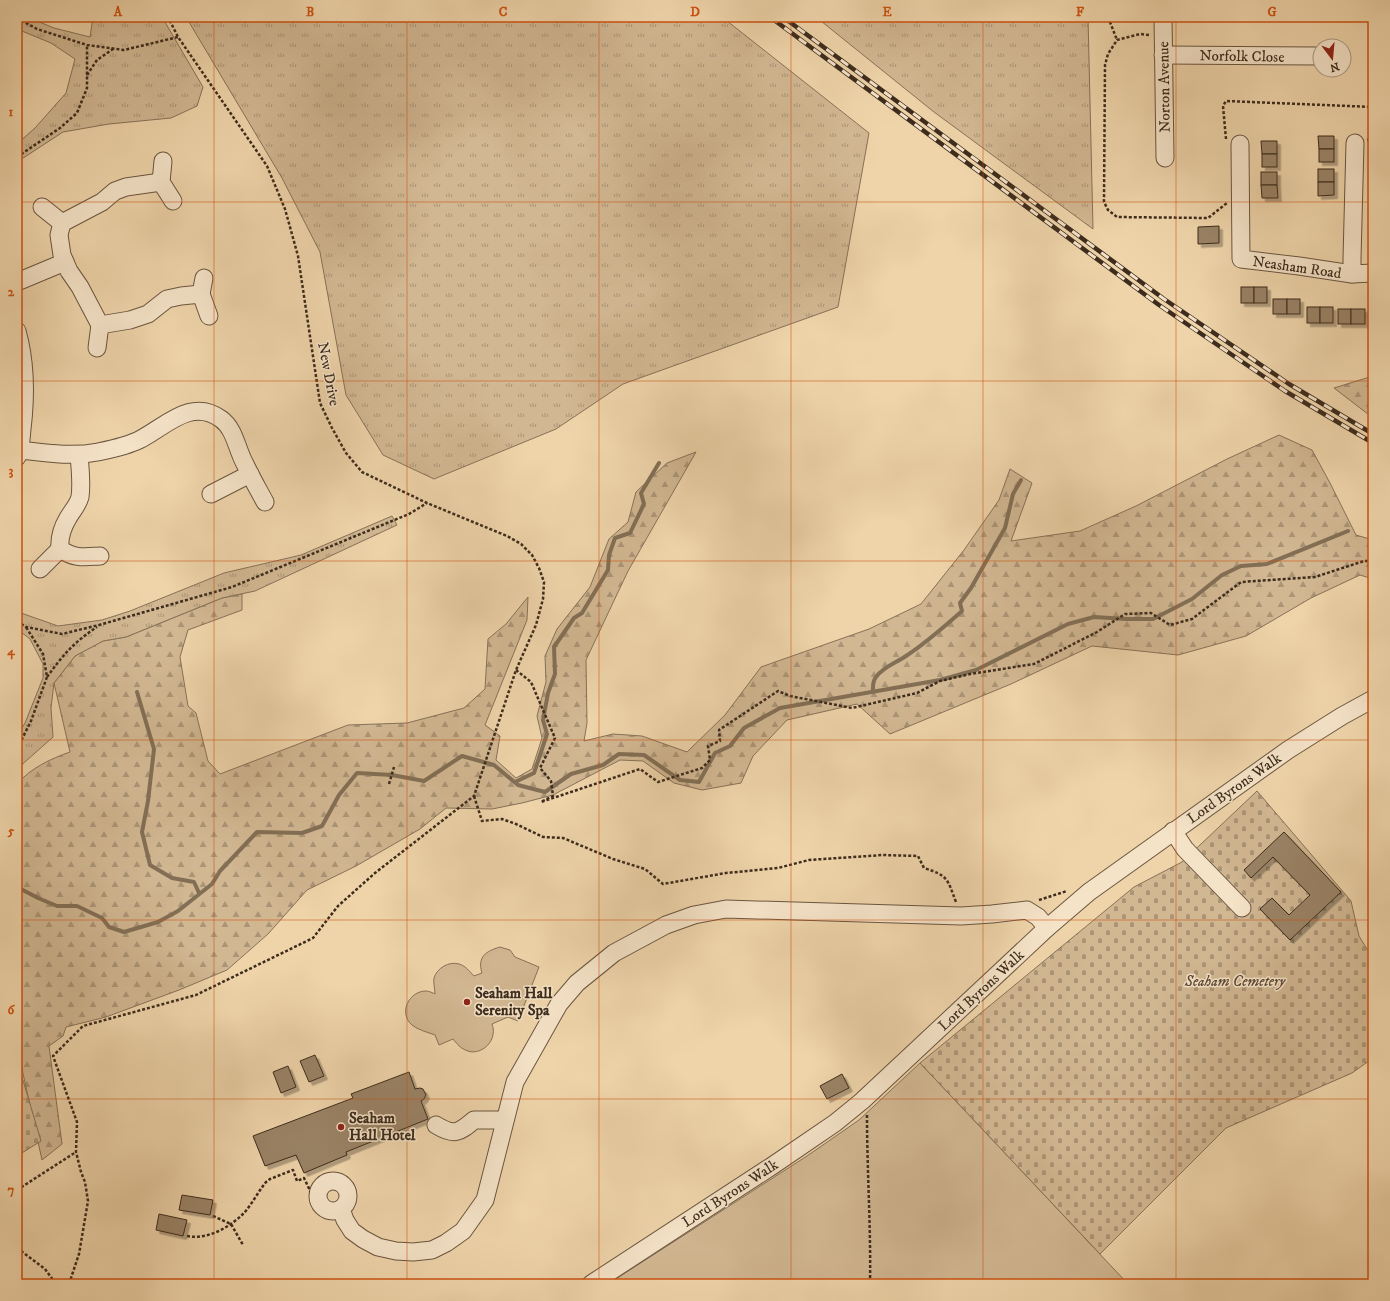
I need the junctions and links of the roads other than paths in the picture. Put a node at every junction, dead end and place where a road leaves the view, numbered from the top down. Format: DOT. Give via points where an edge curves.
graph roads {
  1 [pos="1163,17"];
  2 [pos="1164,55"];
  3 [pos="1312,56"];
  4 [pos="1355,143"];
  5 [pos="1240,144"];
  6 [pos="1164,158"];
  7 [pos="163,161"];
  8 [pos="161,182"];
  9 [pos="172,201"];
  10 [pos="42,207"];
  11 [pos="62,223"];
  12 [pos="65,262"];
  13 [pos="1373,273"];
  14 [pos="1352,274"];
  15 [pos="204,278"];
  16 [pos="17,282"];
  17 [pos="201,294"];
  18 [pos="209,316"];
  19 [pos="100,325"];
  20 [pos="17,331"];
  21 [pos="97,348"];
  22 [pos="21,386"];
  23 [pos="18,453"];
  24 [pos="79,455"];
  25 [pos="250,474"];
  26 [pos="211,494"];
  27 [pos="265,502"];
  28 [pos="60,549"];
  29 [pos="100,556"];
  30 [pos="40,569"];
  31 [pos="1373,699"];
  32 [pos="1173,831"];
  33 [pos="1242,908"];
  34 [pos="1047,928"];
  35 [pos="505,1120"];
  36 [pos="436,1126"];
  37 [pos="341,1209"];
  38 [pos="591,1284"];
  1 -- 2 [label="street, Norton Avenue"];
  2 -- 3 [label="street, Norfolk Close"];
  2 -- 6 [label="street, Norton Avenue"];
  4 -- 14 [label="street"];
  5 -- 14 [label="street, Neasham Road" via="1241,259"];
  7 -- 8 [label="street"];
  8 -- 9 [label="street"];
  8 -- 11 [label="street" via="115,191 102,202"];
  10 -- 11 [label="street"];
  11 -- 12 [label="street" via="59,235"];
  12 -- 16 [label="street"];
  12 -- 19 [label="street"];
  13 -- 14 [label="street, Neasham Road"];
  15 -- 17 [label="street"];
  17 -- 18 [label="street"];
  17 -- 19 [label="street" via="167,299 148,314"];
  19 -- 21 [label="street"];
  20 -- 22 [label="street" via="24,365"];
  22 -- 23 [label="street" via="24,411"];
  23 -- 24 [label="street"];
  24 -- 25 [label="street" via="136,442 180,415 200,411 213,414 232,431"];
  24 -- 28 [label="street" via="80,497 66,520 59,540"];
  25 -- 26 [label="street"];
  25 -- 27 [label="street"];
  28 -- 29 [label="street" via="76,557"];
  28 -- 30 [label="street"];
  31 -- 32 [label="street, Lord Byrons Walk" via="1288,750"];
  32 -- 33 [label="street" via="1185,849"];
  32 -- 34 [label="street, Lord Byrons Walk" via="1089,892"];
  34 -- 35 [label="street" via="1038,917 1027,910 960,916 726,909 694,915 666,925 614,953 576,983 559,1004 515,1082"];
  34 -- 38 [label="street, Lord Byrons Walk" via="862,1101 835,1123"];
  35 -- 36 [label="street" via="474,1120 455,1133"];
  35 -- 37 [label="street" via="486,1200 463,1231 446,1243 432,1250 413,1252 378,1247 352,1231"];
  37 -- 37 [label="street" via="345,1206 347,1191 340,1184 330,1182 322,1187 319,1202 331,1211"];
}
